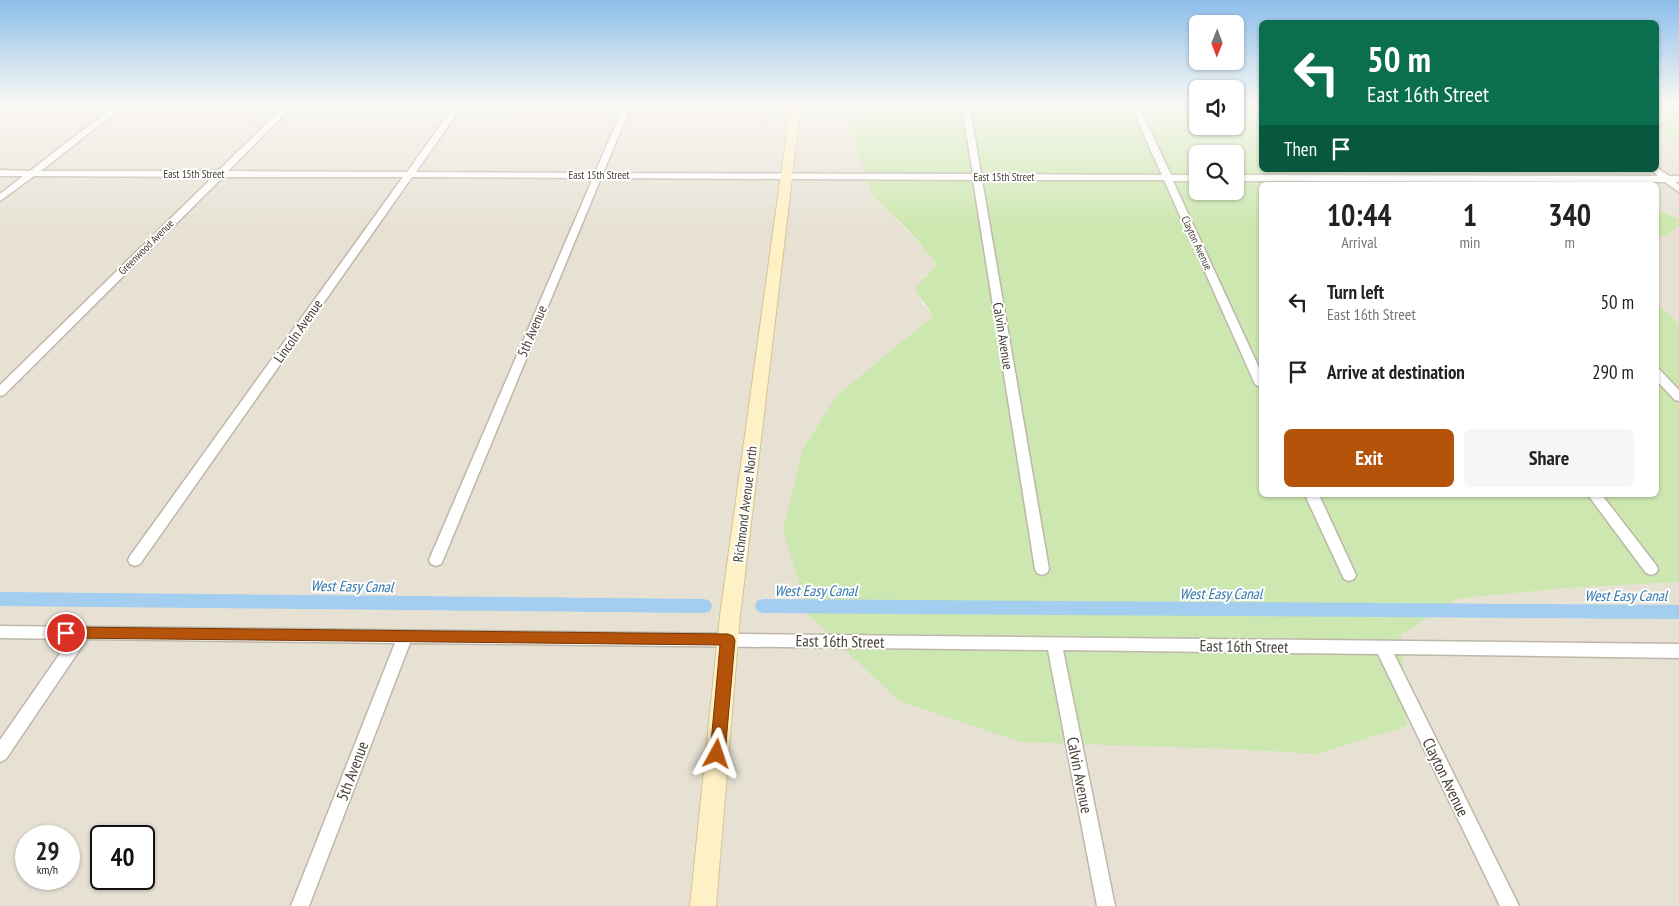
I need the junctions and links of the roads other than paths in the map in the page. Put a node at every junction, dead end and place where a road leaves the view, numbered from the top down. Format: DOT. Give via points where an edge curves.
graph roads {
  1 [pos="70,144"];
  2 [pos="250,144"];
  3 [pos="430,144"];
  4 [pos="611,144"];
  5 [pos="791,144"];
  6 [pos="971,144"];
  7 [pos="1152,144"];
  8 [pos="1470,172"];
  9 [pos="1658,172"];
  10 [pos="0,173"];
  11 [pos="33,173"];
  12 [pos="220,174"];
  13 [pos="409,174"];
  14 [pos="598,175"];
  15 [pos="787,176"];
  16 [pos="977,177"];
  17 [pos="1167,178"];
  18 [pos="1189,178"];
  19 [pos="1244,178"];
  20 [pos="1667,179"];
  21 [pos="1679,179"];
  22 [pos="1360,182"];
  23 [pos="1479,182"];
  24 [pos="1679,189"];
  25 [pos="0,198"];
  26 [pos="1659,376"];
  27 [pos="1259,380"];
  28 [pos="0,392"];
  29 [pos="1679,397"];
  30 [pos="1313,497"];
  31 [pos="1597,497"];
  32 [pos="135,560"];
  33 [pos="436,560"];
  34 [pos="1042,569"];
  35 [pos="1651,569"];
  36 [pos="1349,575"];
  37 [pos="0,632"];
  38 [pos="83,633"];
  39 [pos="404,636"];
  40 [pos="728,640"];
  41 [pos="1054,644"];
  42 [pos="1383,648"];
  43 [pos="1679,651"];
  44 [pos="0,754"];
  45 [pos="300,906"];
  46 [pos="703,906"];
  47 [pos="1106,906"];
  48 [pos="1510,906"];
  1 -- 11 [label="street"];
  2 -- 12 [label="street, Greenwood Avenue"];
  3 -- 13 [label="street, Lincoln Avenue"];
  4 -- 14 [label="street, 5th Avenue"];
  5 -- 15 [label="street, Richmond Avenue North"];
  6 -- 16 [label="street, Calvin Avenue"];
  7 -- 17 [label="street, Clayton Avenue"];
  8 -- 23 [label="street"];
  9 -- 20 [label="street"];
  10 -- 11 [label="street, East 15th Street"];
  11 -- 12 [label="street, East 15th Street"];
  11 -- 25 [label="street"];
  12 -- 13 [label="street, East 15th Street"];
  12 -- 28 [label="street, Greenwood Avenue"];
  13 -- 14 [label="street, East 15th Street"];
  13 -- 32 [label="street, Lincoln Avenue"];
  14 -- 15 [label="street, East 15th Street"];
  14 -- 33 [label="street, 5th Avenue"];
  15 -- 16 [label="street, East 15th Street"];
  15 -- 40 [label="street, Richmond Avenue North"];
  16 -- 17 [label="street, East 15th Street"];
  16 -- 34 [label="street, Calvin Avenue"];
  17 -- 18 [label="street, East 15th Street"];
  17 -- 27 [label="street, Clayton Avenue"];
  19 -- 22 [label="street"];
  20 -- 21 [label="street"];
  20 -- 23 [label="street"];
  20 -- 24 [label="street"];
  22 -- 23 [label="street"];
  26 -- 29 [label="street"];
  30 -- 36 [label="street"];
  31 -- 35 [label="street"];
  37 -- 38 [label="street, East 16th Street"];
  38 -- 39 [label="street, East 16th Street"];
  38 -- 44 [label="street"];
  39 -- 40 [label="street, East 16th Street"];
  39 -- 45 [label="street, 5th Avenue"];
  40 -- 41 [label="street, East 16th Street"];
  40 -- 46 [label="street, Richmond Avenue North"];
  41 -- 42 [label="street, East 16th Street"];
  41 -- 47 [label="street, Calvin Avenue"];
  42 -- 43 [label="street, East 16th Street"];
  42 -- 48 [label="street, Clayton Avenue"];
}
